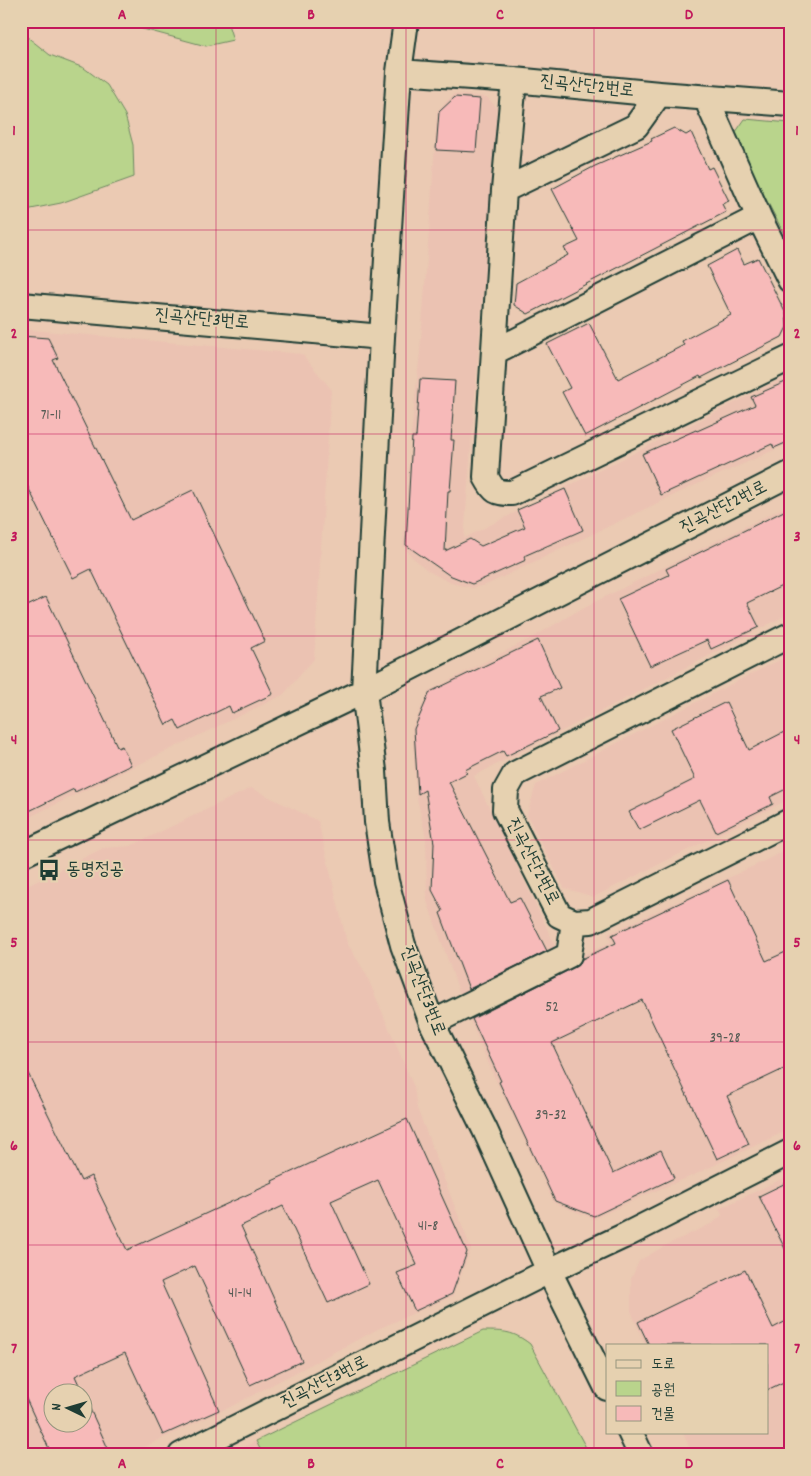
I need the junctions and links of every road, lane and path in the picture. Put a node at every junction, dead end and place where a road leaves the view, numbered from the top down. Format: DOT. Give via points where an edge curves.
graph roads {
  1 [pos="406,21"];
  2 [pos="399,72"];
  3 [pos="514,80"];
  4 [pos="659,94"];
  5 [pos="706,98"];
  6 [pos="790,104"];
  7 [pos="504,190"];
  8 [pos="759,217"];
  9 [pos="790,280"];
  10 [pos="21,305"];
  11 [pos="382,337"];
  12 [pos="494,352"];
  13 [pos="790,358"];
  14 [pos="790,474"];
  15 [pos="790,635"];
  16 [pos="364,691"];
  17 [pos="790,821"];
  18 [pos="21,856"];
  19 [pos="574,922"];
  20 [pos="432,1023"];
  21 [pos="790,1152"];
  22 [pos="549,1271"];
  23 [pos="606,1386"];
  24 [pos="631,1434"];
  25 [pos="182,1455"];
  26 [pos="641,1455"];
  1 -- 2 [label="street, 진곡산단3번로"];
  2 -- 3 [label="street, 진곡산단2번로"];
  2 -- 11 [label="street, 진곡산단3번로"];
  3 -- 4 [label="street, 진곡산단2번로"];
  3 -- 7 [label="street, 진곡산단2번로"];
  4 -- 5 [label="street, 진곡산단2번로"];
  4 -- 7 [label="street, 진곡산단2번로" via="636,126"];
  5 -- 6 [label="street, 진곡산단2번로"];
  5 -- 8 [label="street"];
  7 -- 12 [label="street, 진곡산단2번로"];
  8 -- 9 [label="street"];
  8 -- 12 [label="street"];
  10 -- 11 [label="street, 진곡산단3번로"];
  11 -- 16 [label="street, 진곡산단3번로"];
  12 -- 13 [label="street, 진곡산단2번로" via="486,477 499,493 512,494"];
  14 -- 16 [label="street, 진곡산단2번로"];
  15 -- 19 [label="street, 진곡산단2번로" via="515,774 506,790 505,810 559,915"];
  16 -- 18 [label="street"];
  16 -- 20 [label="street, 진곡산단3번로" via="386,881 403,944"];
  17 -- 19 [label="street, 진곡산단2번로" via="591,921"];
  19 -- 20 [label="street" via="568,955"];
  20 -- 22 [label="street, 진곡산단3번로"];
  21 -- 22 [label="street"];
  22 -- 23 [label="street, 진곡산단3번로"];
  22 -- 25 [label="street, 진곡산단3번로"];
  24 -- 26 [label="street"];
}
